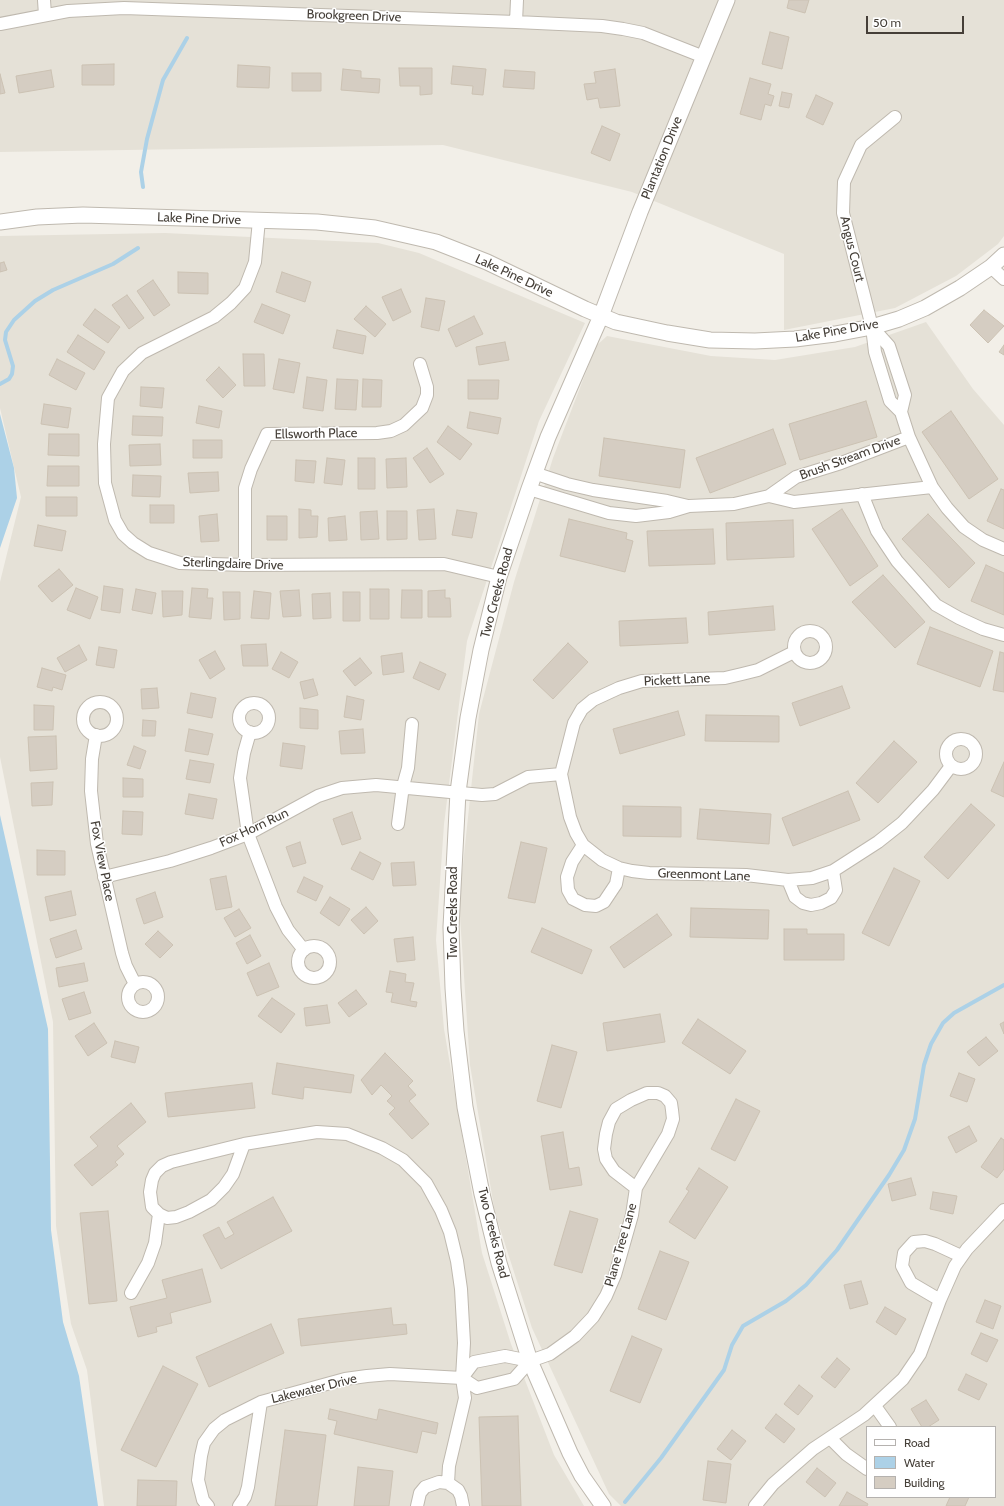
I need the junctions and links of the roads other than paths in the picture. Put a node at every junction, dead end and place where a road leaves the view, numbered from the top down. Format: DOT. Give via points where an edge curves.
graph roads {
  1 [pos="44,0"];
  2 [pos="517,0"];
  3 [pos="727,0"];
  4 [pos="46,15"];
  5 [pos="516,22"];
  6 [pos="0,24"];
  7 [pos="704,57"];
  8 [pos="895,117"];
  9 [pos="259,220"];
  10 [pos="0,222"];
  11 [pos="1004,255"];
  12 [pos="991,267"];
  13 [pos="1004,279"];
  14 [pos="600,316"];
  15 [pos="872,327"];
  16 [pos="420,364"];
  17 [pos="909,437"];
  18 [pos="534,473"];
  19 [pos="932,487"];
  20 [pos="529,489"];
  21 [pos="862,494"];
  22 [pos="769,496"];
  23 [pos="689,506"];
  24 [pos="1004,549"];
  25 [pos="246,565"];
  26 [pos="499,577"];
  27 [pos="1004,635"];
  28 [pos="794,652"];
  29 [pos="412,724"];
  30 [pos="250,732"];
  31 [pos="96,735"];
  32 [pos="951,766"];
  33 [pos="561,774"];
  34 [pos="403,786"];
  35 [pos="458,792"];
  36 [pos="398,824"];
  37 [pos="248,834"];
  38 [pos="583,845"];
  39 [pos="619,868"];
  40 [pos="833,871"];
  41 [pos="104,877"];
  42 [pos="788,880"];
  43 [pos="304,950"];
  44 [pos="135,984"];
  45 [pos="244,1144"];
  46 [pos="636,1188"];
  47 [pos="1004,1210"];
  48 [pos="159,1214"];
  49 [pos="961,1256"];
  50 [pos="131,1293"];
  51 [pos="940,1300"];
  52 [pos="530,1361"];
  53 [pos="462,1378"];
  54 [pos="261,1402"];
  55 [pos="875,1406"];
  56 [pos="889,1426"];
  57 [pos="830,1438"];
  58 [pos="866,1468"];
  59 [pos="448,1483"];
  60 [pos="208,1506"];
  61 [pos="239,1506"];
  62 [pos="417,1506"];
  63 [pos="463,1506"];
  64 [pos="603,1506"];
  65 [pos="755,1506"];
  1 -- 4 [label="street"];
  2 -- 5 [label="street"];
  3 -- 7 [label="street, Plantation Drive"];
  4 -- 5 [label="street, Brookgreen Drive" via="68,11 124,8"];
  4 -- 6 [label="street, Brookgreen Drive"];
  5 -- 7 [label="street, Brookgreen Drive" via="622,29 643,34"];
  7 -- 14 [label="street, Plantation Drive"];
  8 -- 15 [label="street, Angus Court" via="861,145 848,172 843,196 847,233"];
  9 -- 10 [label="street, Lake Pine Drive" via="83,215"];
  9 -- 14 [label="street, Lake Pine Drive" via="375,228 436,242 487,262"];
  9 -- 25 [label="street, Sterlingdaire Drive" via="255,262 245,288 214,317 142,353 123,371 108,398 104,444 105,483 109,501 123,534 133,543 149,553 180,563"];
  11 -- 12 [label="street, Lake Pine Drive"];
  12 -- 13 [label="street"];
  12 -- 15 [label="street, Lake Pine Drive" via="925,308"];
  14 -- 15 [label="street, Lake Pine Drive" via="667,334 710,340 795,339"];
  14 -- 18 [label="street, Two Creeks Road"];
  15 -- 17 [label="street, Brush Stream Drive" via="875,352 890,402 901,412"];
  16 -- 25 [label="street, Ellsworth Place" via="427,387 422,408 404,425 391,431 267,434 245,488"];
  17 -- 19 [label="street"];
  17 -- 22 [label="street, Brush Stream Drive" via="842,463 796,477"];
  18 -- 20 [label="street, Two Creeks Road"];
  18 -- 23 [label="street, Brush Stream Drive" via="593,490"];
  19 -- 21 [label="street, Brush Stream Drive"];
  19 -- 24 [label="street" via="964,527"];
  20 -- 23 [label="street, Brush Stream Drive" via="622,516 669,512"];
  20 -- 26 [label="street, Two Creeks Road"];
  21 -- 22 [label="street, Brush Stream Drive" via="794,502"];
  21 -- 27 [label="street" via="877,531 896,561 936,605 958,618"];
  22 -- 23 [label="street, Brush Stream Drive" via="734,504"];
  25 -- 26 [label="street, Sterlingdaire Drive" via="444,564"];
  26 -- 35 [label="street, Two Creeks Road" via="475,680"];
  28 -- 33 [label="street, Pickett Lane" via="758,670 742,674 725,678 642,681 593,700 582,709 574,722"];
  29 -- 34 [label="street" via="408,768"];
  30 -- 37 [label="street" via="240,778"];
  31 -- 41 [label="street, Fox View Place" via="92,759 92,791 94,823"];
  32 -- 40 [label="street, Greenmont Lane" via="934,790 902,823"];
  33 -- 35 [label="street" via="528,778 495,794"];
  33 -- 38 [label="street, Greenmont Lane" via="570,817"];
  34 -- 35 [label="street, Fox Horn Run"];
  34 -- 36 [label="street"];
  34 -- 37 [label="street, Fox Horn Run" via="342,788 318,796"];
  35 -- 52 [label="street, Two Creeks Road" via="451,926 456,1031 464,1092 486,1209 499,1263"];
  37 -- 41 [label="street, Fox Horn Run" via="170,861"];
  37 -- 43 [label="street" via="276,907 288,930"];
  38 -- 39 [label="street, Greenmont Lane" via="602,860"];
  38 -- 39 [label="street" via="572,862 567,878 568,890 573,899 585,905 596,906 604,902 616,884"];
  39 -- 42 [label="street, Greenmont Lane" via="649,874 746,875"];
  40 -- 42 [label="street, Greenmont Lane" via="812,878"];
  40 -- 42 [label="street" via="836,890 831,898 811,905 794,897"];
  41 -- 44 [label="street, Fox View Place" via="126,966"];
  45 -- 48 [label="street" via="233,1174 211,1200 176,1217 168,1218"];
  45 -- 48 [label="street" via="162,1166 155,1173 150,1192 152,1207"];
  45 -- 53 [label="street" via="317,1132 347,1134 382,1148 417,1172 441,1210 450,1232 457,1261 464,1343"];
  46 -- 46 [label="street, Plane Tree Lane" via="668,1134 673,1119 670,1103 665,1096 658,1093 647,1093 630,1100 616,1110 606,1134 606,1159 614,1172"];
  46 -- 52 [label="street, Plane Tree Lane" via="632,1215 615,1275 606,1296 593,1317 575,1336 562,1347"];
  47 -- 49 [label="street"];
  48 -- 50 [label="street" via="155,1243 148,1263"];
  49 -- 51 [label="street"];
  49 -- 51 [label="street" via="925,1241 914,1242 904,1253 902,1266 911,1283"];
  51 -- 55 [label="street" via="920,1354 903,1379"];
  52 -- 53 [label="street" via="505,1356 474,1362"];
  52 -- 53 [label="street, Lakewater Drive" via="514,1379 506,1381 477,1388"];
  52 -- 64 [label="street, Two Creeks Road" via="570,1453"];
  53 -- 54 [label="street, Lakewater Drive" via="390,1374 367,1376 345,1379"];
  53 -- 59 [label="street" via="465,1398 449,1466"];
  54 -- 60 [label="street, Lakewater Drive" via="225,1420 204,1442 198,1480 203,1500"];
  54 -- 61 [label="street, Lakewater Drive" via="248,1488"];
  55 -- 56 [label="street"];
  55 -- 57 [label="street"];
  57 -- 58 [label="street"];
  57 -- 65 [label="street" via="813,1449 773,1484"];
  59 -- 62 [label="street" via="439,1482 425,1487"];
  59 -- 63 [label="street" via="458,1490"];
}
